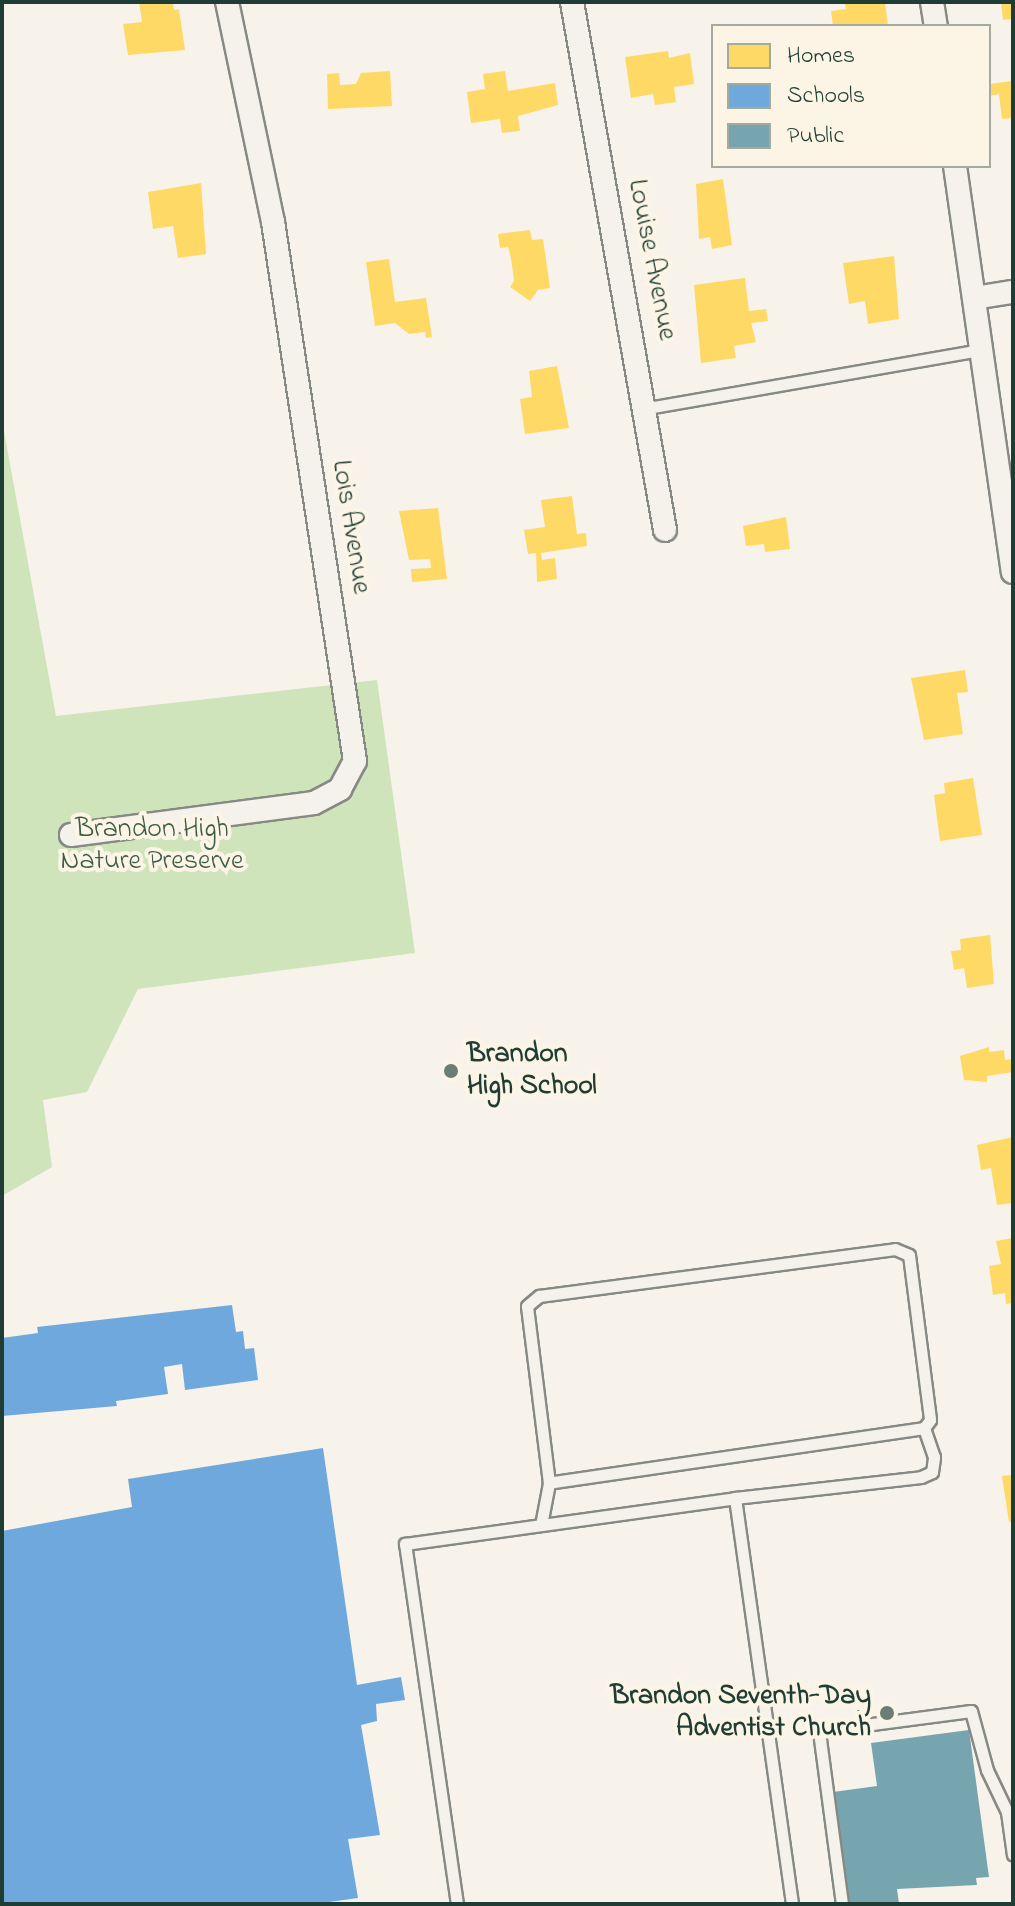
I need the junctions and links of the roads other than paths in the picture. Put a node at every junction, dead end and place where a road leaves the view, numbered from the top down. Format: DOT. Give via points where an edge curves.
graph roads {
  1 [pos="227,2"];
  2 [pos="572,2"];
  3 [pos="932,2"];
  4 [pos="936,24"];
  5 [pos="955,168"];
  6 [pos="1013,292"];
  7 [pos="974,298"];
  8 [pos="981,350"];
  9 [pos="648,408"];
  10 [pos="665,530"];
  11 [pos="1013,572"];
  12 [pos="71,835"];
  13 [pos="924,1428"];
  14 [pos="549,1483"];
  15 [pos="735,1498"];
  16 [pos="541,1525"];
  17 [pos="1013,1855"];
  18 [pos="457,1904"];
  19 [pos="792,1904"];
  20 [pos="842,1904"];
  1 -- 12 [label="street, Lois Avenue" via="273,222 355,761 340,789 314,803"];
  2 -- 9 [label="street, Louise Avenue"];
  3 -- 4 [label="street"];
  5 -- 7 [label="street"];
  6 -- 7 [label="street"];
  7 -- 8 [label="street"];
  8 -- 9 [label="lane"];
  8 -- 11 [label="street"];
  9 -- 10 [label="street, Louise Avenue"];
  13 -- 14 [label="lane"];
  13 -- 14 [label="lane" via="930,1420 909,1255 895,1249 539,1296 527,1306"];
  13 -- 15 [label="lane" via="934,1457 932,1472 921,1477"];
  14 -- 16 [label="lane"];
  15 -- 16 [label="lane"];
  15 -- 19 [label="lane"];
  16 -- 18 [label="lane" via="405,1544"];
  17 -- 20 [label="lane" via="1007,1812 987,1770 971,1711 819,1731"];
}
